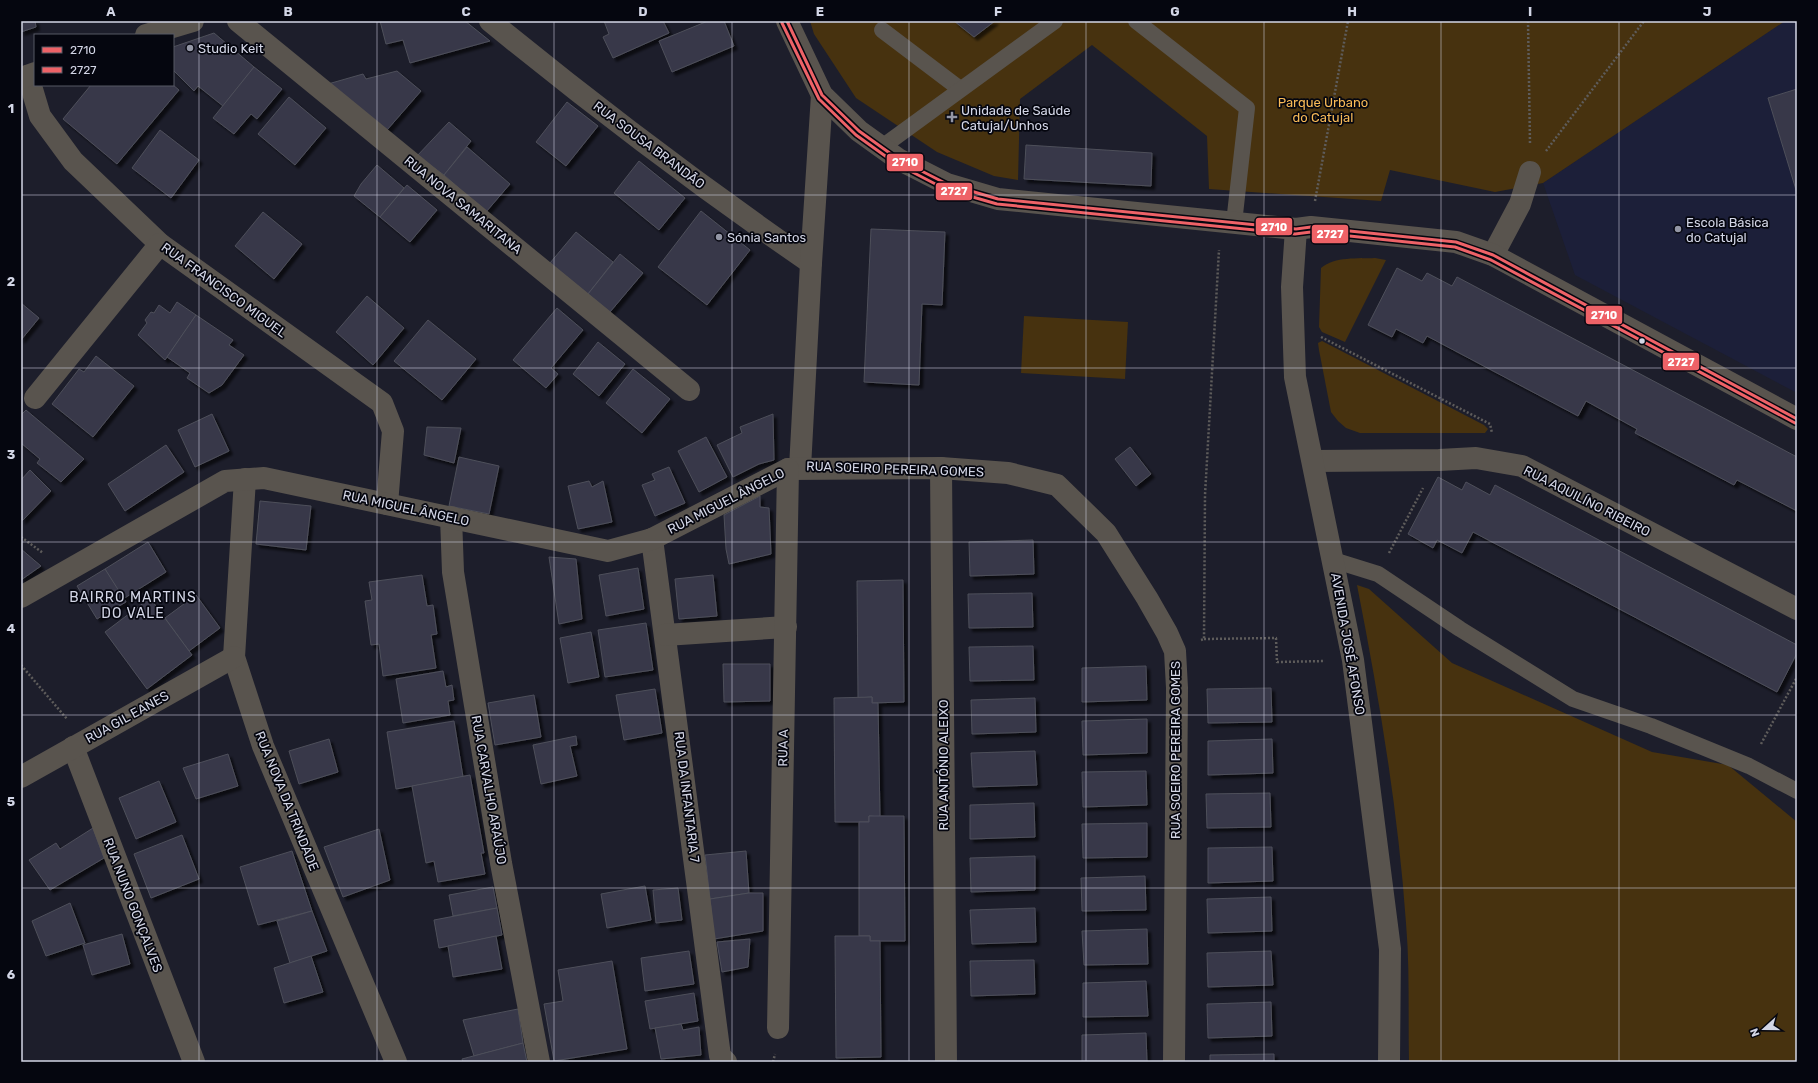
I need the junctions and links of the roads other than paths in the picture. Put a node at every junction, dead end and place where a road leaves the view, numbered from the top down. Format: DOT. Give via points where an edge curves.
graph roads {
  1 [pos="147,21"];
  2 [pos="193,21"];
  3 [pos="238,21"];
  4 [pos="490,21"];
  5 [pos="787,21"];
  6 [pos="1054,21"];
  7 [pos="1136,21"];
  8 [pos="882,30"];
  9 [pos="141,34"];
  10 [pos="149,34"];
  11 [pos="28,76"];
  12 [pos="960,89"];
  13 [pos="822,95"];
  14 [pos="882,148"];
  15 [pos="1530,172"];
  16 [pos="1227,222"];
  17 [pos="1303,228"];
  18 [pos="160,244"];
  19 [pos="1493,255"];
  20 [pos="811,263"];
  21 [pos="689,390"];
  22 [pos="34,398"];
  23 [pos="1797,419"];
  24 [pos="1313,461"];
  25 [pos="794,468"];
  26 [pos="941,468"];
  27 [pos="245,479"];
  28 [pos="387,504"];
  29 [pos="451,517"];
  30 [pos="652,539"];
  31 [pos="1333,560"];
  32 [pos="21,596"];
  33 [pos="1797,609"];
  34 [pos="786,627"];
  35 [pos="665,634"];
  36 [pos="234,657"];
  37 [pos="79,744"];
  38 [pos="21,777"];
  39 [pos="1797,791"];
  40 [pos="778,1028"];
  41 [pos="723,1059"];
  42 [pos="194,1062"];
  43 [pos="396,1062"];
  44 [pos="539,1062"];
  45 [pos="946,1062"];
  46 [pos="1174,1062"];
  47 [pos="1389,1062"];
  1 -- 9 [label="street"];
  2 -- 10 [label="street"];
  3 -- 21 [label="street, RUA NOVA SAMARITANA"];
  4 -- 20 [label="street, RUA SOUSA BRANDÃO" via="733,209"];
  5 -- 13 [label="street"];
  6 -- 12 [label="lane"];
  7 -- 16 [label="lane" via="1247,108"];
  8 -- 12 [label="lane"];
  11 -- 18 [label="street, RUA FRANCISCO MIGUEL" via="40,116 72,161"];
  12 -- 14 [label="lane"];
  13 -- 14 [label="street" via="859,131"];
  13 -- 20 [label="street, RUA SOEIRO PEREIRA GOMES"];
  14 -- 16 [label="street" via="948,184 998,199"];
  15 -- 19 [label="street" via="1520,204"];
  16 -- 17 [label="street"];
  17 -- 19 [label="street" via="1456,242"];
  17 -- 24 [label="street, AVENIDA JOSÉ AFONSO" via="1292,287 1293,332 1295,377"];
  18 -- 22 [label="street"];
  18 -- 28 [label="street, RUA FRANCISCO MIGUEL" via="382,403 393,431"];
  19 -- 23 [label="street"];
  20 -- 25 [label="street, RUA SOEIRO PEREIRA GOMES"];
  24 -- 31 [label="street, AVENIDA JOSÉ AFONSO"];
  24 -- 33 [label="street, RUA AQUILÍNO RIBEIRO" via="1476,458 1522,466"];
  25 -- 26 [label="street, RUA SOEIRO PEREIRA GOMES"];
  25 -- 30 [label="street, RUA MIGUEL ÂNGELO"];
  25 -- 34 [label="street, RUA A"];
  26 -- 45 [label="street, RUA ANTÓNIO ALEIXO"];
  26 -- 46 [label="street, RUA SOEIRO PEREIRA GOMES" via="1008,473 1057,485 1106,533 1155,612 1175,651 1177,688"];
  27 -- 28 [label="street, RUA MIGUEL ÂNGELO" via="264,478"];
  27 -- 32 [label="street, RUA MIGUEL ÂNGELO" via="225,481"];
  27 -- 36 [label="street, RUA NOVA DA TRINDADE"];
  28 -- 29 [label="street, RUA MIGUEL ÂNGELO"];
  29 -- 30 [label="street, RUA MIGUEL ÂNGELO" via="608,551"];
  29 -- 44 [label="street, RUA CARVALHO ARAÚJO" via="453,572 501,863"];
  30 -- 35 [label="street, RUA DA INFANTARIA 7"];
  31 -- 39 [label="lane" via="1378,574 1460,629 1573,699 1651,726 1749,766"];
  31 -- 47 [label="street, AVENIDA JOSÉ AFONSO" via="1353,660 1390,950"];
  34 -- 35 [label="street"];
  34 -- 40 [label="street, RUA A"];
  35 -- 41 [label="street, RUA DA INFANTARIA 7"];
  36 -- 37 [label="street, RUA GIL EANES"];
  36 -- 43 [label="street, RUA NOVA DA TRINDADE" via="263,746"];
  37 -- 38 [label="street, RUA GIL EANES"];
  37 -- 42 [label="street, RUA NUNO GONÇALVES"];
}
